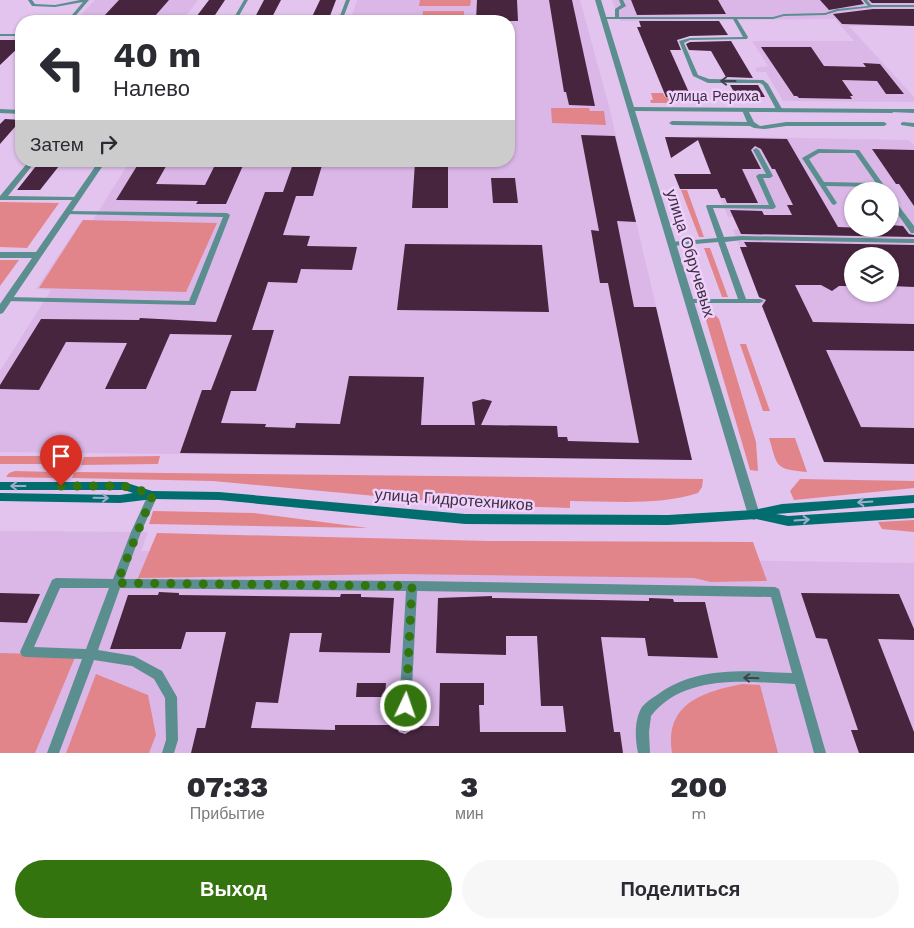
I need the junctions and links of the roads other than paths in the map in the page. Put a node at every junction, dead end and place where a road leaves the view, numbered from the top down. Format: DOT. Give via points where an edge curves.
graph roads {
  1 [pos="30,0"];
  2 [pos="246,0"];
  3 [pos="348,0"];
  4 [pos="598,0"];
  5 [pos="621,0"];
  6 [pos="865,0"];
  7 [pos="896,0"];
  8 [pos="870,6"];
  9 [pos="902,6"];
  10 [pos="914,6"];
  11 [pos="780,9"];
  12 [pos="74,15"];
  13 [pos="237,15"];
  14 [pos="342,15"];
  15 [pos="784,15"];
  16 [pos="604,18"];
  17 [pos="618,18"];
  18 [pos="680,18"];
  19 [pos="734,18"];
  20 [pos="763,18"];
  21 [pos="775,22"];
  22 [pos="0,35"];
  23 [pos="15,35"];
  24 [pos="757,74"];
  25 [pos="761,81"];
  26 [pos="631,108"];
  27 [pos="780,109"];
  28 [pos="744,110"];
  29 [pos="0,111"];
  30 [pos="892,111"];
  31 [pos="914,111"];
  32 [pos="15,112"];
  33 [pos="672,123"];
  34 [pos="751,124"];
  35 [pos="884,124"];
  36 [pos="903,124"];
  37 [pos="914,125"];
  38 [pos="756,150"];
  39 [pos="28,167"];
  40 [pos="99,167"];
  41 [pos="878,182"];
  42 [pos="822,184"];
  43 [pos="844,184"];
  44 [pos="1,198"];
  45 [pos="76,200"];
  46 [pos="834,203"];
  47 [pos="899,210"];
  48 [pos="67,213"];
  49 [pos="914,231"];
  50 [pos="721,240"];
  51 [pos="914,241"];
  52 [pos="672,244"];
  53 [pos="0,255"];
  54 [pos="38,255"];
  55 [pos="8,299"];
  56 [pos="690,301"];
  57 [pos="743,301"];
  58 [pos="760,301"];
  59 [pos="0,311"];
  60 [pos="0,486"];
  61 [pos="153,494"];
  62 [pos="0,497"];
  63 [pos="914,498"];
  64 [pos="914,513"];
  65 [pos="754,515"];
  66 [pos="117,583"];
  67 [pos="412,586"];
  68 [pos="90,654"];
  69 [pos="800,679"];
  70 [pos="404,726"];
  71 [pos="53,753"];
  72 [pos="168,753"];
  73 [pos="644,753"];
  74 [pos="820,753"];
  1 -- 12 [label="lane" via="34,5 54,6 87,0"];
  2 -- 13 [label="lane"];
  3 -- 14 [label="lane"];
  4 -- 16 [label="street, улица Обручевых"];
  5 -- 17 [label="lane" via="624,6 617,8"];
  6 -- 8 [label="lane"];
  7 -- 9 [label="lane"];
  8 -- 9 [label="lane"];
  8 -- 15 [label="lane" via="825,14"];
  9 -- 10 [label="lane"];
  11 -- 15 [label="lane"];
  15 -- 18 [label="lane" via="677,12"];
  15 -- 20 [label="lane"];
  16 -- 17 [label="lane"];
  16 -- 26 [label="street, улица Обручевых"];
  17 -- 18 [label="lane"];
  18 -- 19 [label="lane"];
  19 -- 20 [label="lane"];
  25 -- 19 [label="lane, one-way" via="698,79 680,44 690,39 745,38"];
  20 -- 21 [label="lane"];
  22 -- 23 [label="lane"];
  24 -- 25 [label="lane"];
  25 -- 27 [label="lane"];
  26 -- 28 [label="street, улица Рериха"];
  26 -- 52 [label="street, улица Обручевых"];
  27 -- 28 [label="street, улица Рериха"];
  27 -- 30 [label="street, улица Рериха"];
  28 -- 34 [label="lane"];
  29 -- 32 [label="lane"];
  30 -- 31 [label="lane"];
  33 -- 34 [label="lane"];
  34 -- 35 [label="lane" via="771,127 786,124"];
  36 -- 37 [label="lane"];
  38 -- 50 [label="lane" via="770,176 759,176 773,207 709,206"];
  39 -- 44 [label="lane"];
  40 -- 45 [label="street"];
  41 -- 42 [label="lane" via="856,152 818,151 805,158"];
  42 -- 43 [label="lane"];
  42 -- 46 [label="lane"];
  44 -- 45 [label="lane"];
  45 -- 48 [label="street"];
  47 -- 49 [label="lane"];
  48 -- 54 [label="street"];
  48 -- 55 [label="lane" via="227,215 192,303"];
  50 -- 51 [label="lane"];
  50 -- 52 [label="lane"];
  50 -- 57 [label="lane"];
  52 -- 56 [label="street, улица Обручевых"];
  53 -- 54 [label="street"];
  54 -- 55 [label="street"];
  55 -- 59 [label="street"];
  56 -- 57 [label="lane"];
  56 -- 65 [label="street, улица Обручевых"];
  57 -- 58 [label="lane"];
  61 -- 60 [label="street, улица Гидротехников, one-way" via="124,486"];
  62 -- 61 [label="street, улица Гидротехников, one-way" via="120,499"];
  61 -- 65 [label="street, улица Гидротехников" via="228,497 504,521 668,520"];
  61 -- 66 [label="lane"];
  63 -- 65 [label="street, улица Гидротехников, one-way" via="782,508"];
  65 -- 64 [label="street, улица Гидротехников, one-way" via="788,521"];
  66 -- 67 [label="lane"];
  66 -- 68 [label="lane"];
  66 -- 68 [label="lane" via="56,583 26,652"];
  67 -- 69 [label="lane" via="775,592"];
  67 -- 70 [label="lane"];
  68 -- 71 [label="lane"];
  68 -- 72 [label="lane" via="134,661 158,675 171,697 172,740"];
  69 -- 73 [label="lane, one-way" via="724,677 689,682 669,690 646,712 641,741"];
  69 -- 74 [label="lane"];
}
